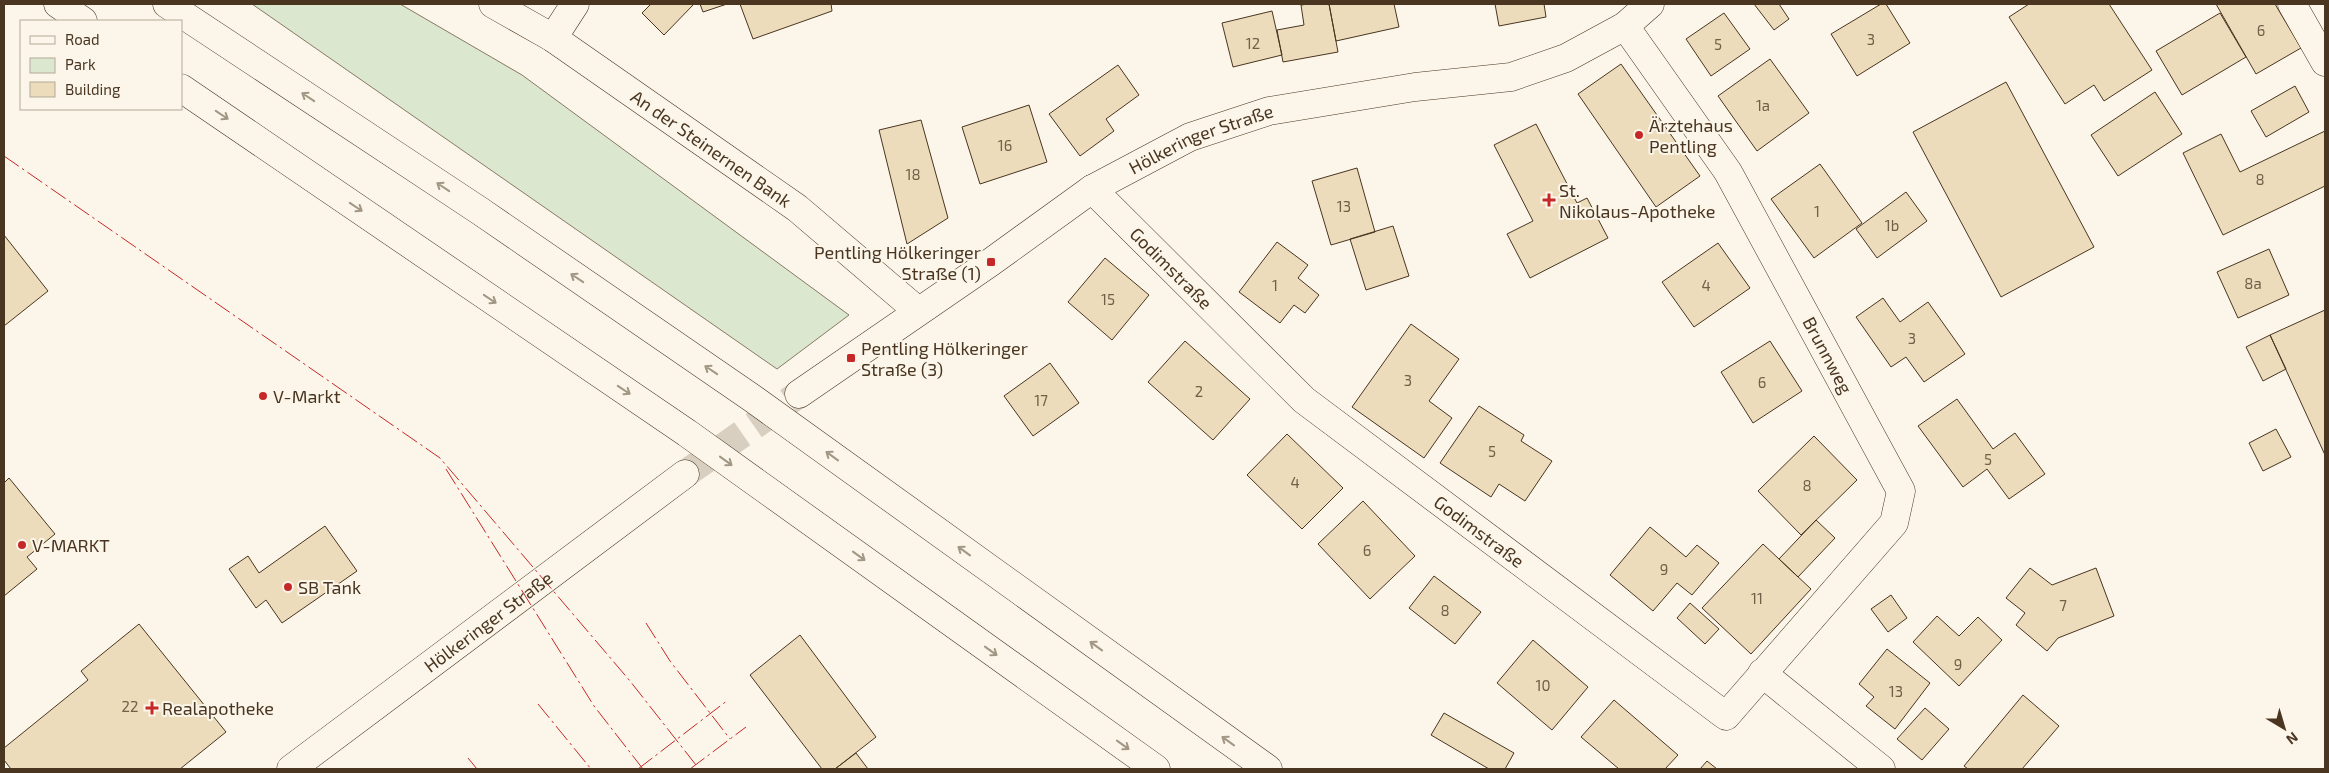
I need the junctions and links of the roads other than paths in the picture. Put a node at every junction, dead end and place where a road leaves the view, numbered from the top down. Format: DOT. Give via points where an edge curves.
graph roads {
  1 [pos="58,4"];
  2 [pos="167,4"];
  3 [pos="493,4"];
  4 [pos="575,4"];
  5 [pos="1650,4"];
  6 [pos="2292,4"];
  7 [pos="82,20"];
  8 [pos="1625,26"];
  9 [pos="552,38"];
  10 [pos="2325,62"];
  11 [pos="182,89"];
  12 [pos="1092,189"];
  13 [pos="918,311"];
  14 [pos="799,394"];
  15 [pos="685,474"];
  16 [pos="1762,673"];
  17 [pos="291,769"];
  18 [pos="1156,769"];
  19 [pos="1268,769"];
  20 [pos="1881,769"];
  1 -- 7 [label="main road"];
  19 -- 2 [label="main road, one-way" via="743,392 480,211"];
  3 -- 9 [label="main road, An der Steinernen Bank"];
  4 -- 9 [label="main road"];
  5 -- 8 [label="main road, Hölkeringer Straße"];
  6 -- 10 [label="main road"];
  8 -- 12 [label="main road, Hölkeringer Straße" via="1566,58 1511,77 1416,87 1269,111 1190,137"];
  8 -- 16 [label="main road, Brunnweg" via="1728,172 1901,491 1894,523"];
  9 -- 13 [label="main road, An der Steinernen Bank" via="798,208"];
  11 -- 18 [label="main road, one-way" via="687,433"];
  12 -- 13 [label="main road, Hölkeringer Straße"];
  12 -- 16 [label="main road, Godimstraße" via="1304,400 1726,716"];
  13 -- 14 [label="main road, Hölkeringer Straße"];
  15 -- 17 [label="main road, Hölkeringer Straße"];
  16 -- 20 [label="main road"];
}
